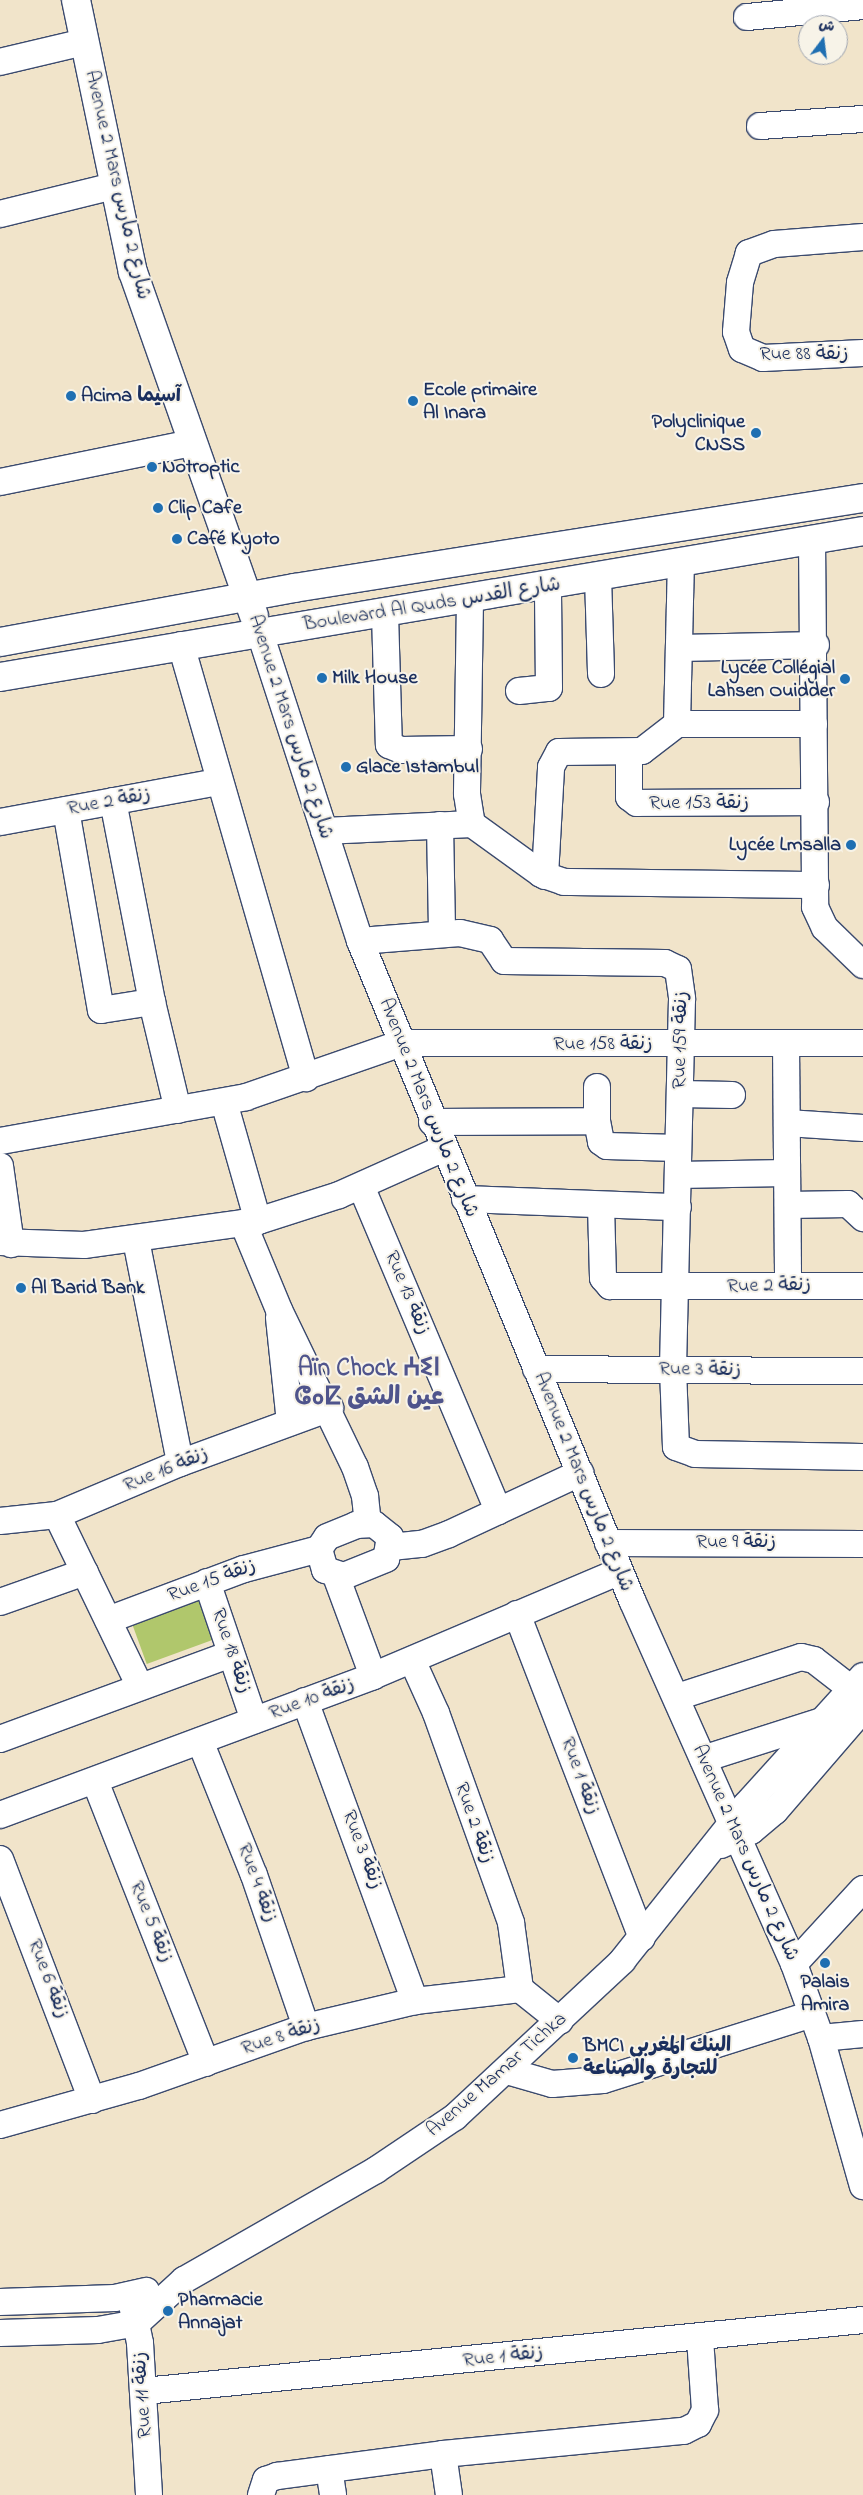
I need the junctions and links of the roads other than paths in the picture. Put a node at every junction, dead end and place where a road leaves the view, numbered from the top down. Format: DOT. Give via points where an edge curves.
graph roads {
  1 [pos="76,0"];
  2 [pos="863,6"];
  3 [pos="747,17"];
  4 [pos="84,42"];
  5 [pos="0,62"];
  6 [pos="863,119"];
  7 [pos="760,126"];
  8 [pos="114,186"];
  9 [pos="0,214"];
  10 [pos="863,237"];
  11 [pos="863,353"];
  12 [pos="191,444"];
  13 [pos="0,482"];
  14 [pos="863,498"];
  15 [pos="863,531"];
  16 [pos="812,539"];
  17 [pos="681,562"];
  18 [pos="598,577"];
  19 [pos="548,587"];
  20 [pos="249,597"];
  21 [pos="470,600"];
  22 [pos="385,614"];
  23 [pos="260,633"];
  24 [pos="0,642"];
  25 [pos="181,645"];
  26 [pos="816,645"];
  27 [pos="681,648"];
  28 [pos="601,674"];
  29 [pos="0,678"];
  30 [pos="519,691"];
  31 [pos="677,724"];
  32 [pos="814,724"];
  33 [pos="469,749"];
  34 [pos="629,752"];
  35 [pos="218,782"];
  36 [pos="114,801"];
  37 [pos="816,802"];
  38 [pos="66,810"];
  39 [pos="0,822"];
  40 [pos="472,824"];
  41 [pos="440,825"];
  42 [pos="324,831"];
  43 [pos="545,876"];
  44 [pos="816,885"];
  45 [pos="442,933"];
  46 [pos="360,941"];
  47 [pos="863,964"];
  48 [pos="152,1002"];
  49 [pos="402,1043"];
  50 [pos="681,1044"];
  51 [pos="786,1044"];
  52 [pos="863,1044"];
  53 [pos="306,1078"];
  54 [pos="597,1087"];
  55 [pos="680,1094"];
  56 [pos="732,1096"];
  57 [pos="224,1102"];
  58 [pos="178,1110"];
  59 [pos="597,1121"];
  60 [pos="432,1122"];
  61 [pos="787,1123"];
  62 [pos="863,1128"];
  63 [pos="0,1141"];
  64 [pos="678,1148"];
  65 [pos="442,1149"];
  66 [pos="0,1166"];
  67 [pos="786,1173"];
  68 [pos="678,1175"];
  69 [pos="361,1186"];
  70 [pos="465,1199"];
  71 [pos="788,1205"];
  72 [pos="601,1206"];
  73 [pos="678,1207"];
  74 [pos="863,1218"];
  75 [pos="251,1222"];
  76 [pos="136,1240"];
  77 [pos="5,1243"];
  78 [pos="788,1286"];
  79 [pos="863,1286"];
  80 [pos="675,1287"];
  81 [pos="279,1310"];
  82 [pos="536,1369"];
  83 [pos="673,1369"];
  84 [pos="863,1372"];
  85 [pos="330,1408"];
  86 [pos="290,1422"];
  87 [pos="863,1457"];
  88 [pos="180,1463"];
  89 [pos="580,1473"];
  90 [pos="498,1511"];
  91 [pos="57,1515"];
  92 [pos="0,1521"];
  93 [pos="368,1524"];
  94 [pos="608,1543"];
  95 [pos="863,1544"];
  96 [pos="391,1547"];
  97 [pos="319,1549"];
  98 [pos="620,1571"];
  99 [pos="85,1572"];
  100 [pos="336,1576"];
  101 [pos="207,1582"];
  102 [pos="0,1602"];
  103 [pos="518,1614"];
  104 [pos="108,1620"];
  105 [pos="231,1654"];
  106 [pos="412,1660"];
  107 [pos="373,1676"];
  108 [pos="139,1685"];
  109 [pos="860,1693"];
  110 [pos="677,1698"];
  111 [pos="305,1701"];
  112 [pos="254,1720"];
  113 [pos="822,1721"];
  114 [pos="0,1739"];
  115 [pos="200,1741"];
  116 [pos="703,1760"];
  117 [pos="95,1781"];
  118 [pos="0,1815"];
  119 [pos="728,1837"];
  120 [pos="0,1859"];
  121 [pos="863,1889"];
  122 [pos="10,1911"];
  123 [pos="853,1912"];
  124 [pos="642,1938"];
  125 [pos="794,1964"];
  126 [pos="520,1990"];
  127 [pos="415,2001"];
  128 [pos="812,2014"];
  129 [pos="560,2020"];
  130 [pos="306,2027"];
  131 [pos="863,2034"];
  132 [pos="821,2038"];
  133 [pos="206,2063"];
  134 [pos="507,2071"];
  135 [pos="92,2100"];
  136 [pos="0,2125"];
  137 [pos="863,2186"];
  138 [pos="184,2280"];
  139 [pos="130,2295"];
  140 [pos="0,2302"];
  141 [pos="863,2320"];
  142 [pos="137,2322"];
  143 [pos="0,2334"];
  144 [pos="700,2338"];
  145 [pos="144,2391"];
  146 [pos="443,2454"];
  147 [pos="329,2469"];
  148 [pos="262,2490"];
  149 [pos="149,2495"];
  150 [pos="333,2495"];
  151 [pos="449,2495"];
  1 -- 4 [label="main road, Avenue 2 Mars شارع 2 مارس"];
  2 -- 3 [label="street"];
  4 -- 5 [label="street"];
  4 -- 8 [label="main road, Avenue 2 Mars شارع 2 مارس"];
  6 -- 7 [label="street"];
  8 -- 9 [label="street"];
  8 -- 12 [label="main road, Avenue 2 Mars شارع 2 مارس" via="133,272"];
  10 -- 11 [label="street, Rue 88 زنقة" via="774,244 749,252 737,325 739,344 755,356"];
  12 -- 13 [label="street"];
  12 -- 20 [label="main road, Avenue 2 Mars شارع 2 مارس"];
  14 -- 20 [label="main road, Boulevard Al Quds شارع القدس"];
  15 -- 16 [label="main road, Boulevard Al Quds شارع القدس"];
  16 -- 17 [label="main road, Boulevard Al Quds شارع القدس"];
  16 -- 26 [label="street"];
  17 -- 18 [label="main road, Boulevard Al Quds شارع القدس"];
  17 -- 27 [label="street"];
  18 -- 19 [label="main road, Boulevard Al Quds شارع القدس"];
  18 -- 28 [label="street"];
  19 -- 21 [label="main road, Boulevard Al Quds شارع القدس"];
  19 -- 30 [label="street" via="549,688"];
  20 -- 23 [label="main road, Avenue 2 Mars شارع 2 مارس"];
  20 -- 24 [label="main road, Boulevard Al Quds شارع القدس"];
  21 -- 22 [label="main road, Boulevard Al Quds شارع القدس"];
  21 -- 33 [label="street"];
  22 -- 23 [label="main road, Boulevard Al Quds شارع القدس"];
  22 -- 33 [label="street" via="389,745 401,750"];
  23 -- 25 [label="main road, Boulevard Al Quds شارع القدس"];
  23 -- 42 [label="street, Avenue 2 Mars شارع 2 مارس"];
  25 -- 29 [label="main road, Boulevard Al Quds شارع القدس"];
  25 -- 35 [label="street"];
  26 -- 27 [label="street"];
  26 -- 32 [label="street"];
  27 -- 31 [label="street"];
  31 -- 32 [label="street"];
  31 -- 34 [label="street" via="654,744"];
  32 -- 37 [label="street"];
  33 -- 40 [label="street" via="467,794"];
  34 -- 37 [label="street, Rue 153 زنقة" via="629,797 637,803"];
  34 -- 43 [label="street" via="566,750 554,757"];
  35 -- 36 [label="street, Rue 2 زنقة"];
  35 -- 53 [label="street"];
  36 -- 38 [label="street, Rue 2 زنقة"];
  36 -- 48 [label="street"];
  37 -- 44 [label="street"];
  38 -- 39 [label="street, Rue 2 زنقة"];
  38 -- 48 [label="street" via="101,1010"];
  40 -- 41 [label="street"];
  40 -- 43 [label="street"];
  41 -- 42 [label="street"];
  41 -- 45 [label="street"];
  42 -- 46 [label="street, Avenue 2 Mars شارع 2 مارس"];
  43 -- 44 [label="street" via="573,882"];
  44 -- 47 [label="street" via="820,922"];
  45 -- 46 [label="street, Rue 159 زنقة"];
  45 -- 50 [label="street, Rue 159 زنقة" via="487,938 499,958 514,963 673,965 681,977"];
  46 -- 49 [label="street, Avenue 2 Mars شارع 2 مارس"];
  48 -- 58 [label="street"];
  49 -- 50 [label="street, Rue 158 زنقة"];
  49 -- 53 [label="street"];
  49 -- 60 [label="street, Avenue 2 Mars شارع 2 مارس"];
  50 -- 51 [label="street, Rue 158 زنقة"];
  50 -- 55 [label="street, Rue 159 زنقة"];
  51 -- 52 [label="street, Rue 158 زنقة"];
  51 -- 61 [label="street"];
  53 -- 57 [label="street"];
  54 -- 59 [label="street"];
  55 -- 56 [label="street"];
  55 -- 64 [label="street, Rue 159 زنقة"];
  57 -- 58 [label="street"];
  57 -- 75 [label="street"];
  58 -- 63 [label="street"];
  59 -- 60 [label="street"];
  59 -- 64 [label="street" via="601,1142 607,1146"];
  60 -- 65 [label="street, Avenue 2 Mars شارع 2 مارس"];
  61 -- 62 [label="street"];
  61 -- 67 [label="street"];
  64 -- 68 [label="street, Rue 159 زنقة"];
  65 -- 69 [label="street"];
  65 -- 70 [label="street, Avenue 2 Mars شارع 2 مارس"];
  66 -- 77 [label="street"];
  67 -- 68 [label="street"];
  67 -- 71 [label="street"];
  68 -- 73 [label="street, Rue 159 زنقة"];
  69 -- 75 [label="street"];
  69 -- 90 [label="street, Rue 13 زنقة"];
  70 -- 72 [label="street"];
  70 -- 82 [label="street, Avenue 2 Mars شارع 2 مارس"];
  71 -- 74 [label="street" via="848,1204"];
  71 -- 78 [label="street"];
  72 -- 73 [label="street"];
  72 -- 80 [label="street, Rue 2 زنقة" via="606,1284"];
  73 -- 80 [label="street, Rue 159 زنقة"];
  75 -- 76 [label="street"];
  75 -- 81 [label="street"];
  76 -- 77 [label="street" via="65,1247"];
  76 -- 88 [label="street"];
  78 -- 79 [label="street, Rue 2 زنقة"];
  78 -- 80 [label="street, Rue 2 زنقة"];
  80 -- 83 [label="street, Rue 159 زنقة"];
  81 -- 85 [label="street"];
  81 -- 86 [label="street"];
  82 -- 83 [label="street, Rue 3 زنقة"];
  82 -- 89 [label="street, Avenue 2 Mars شارع 2 مارس"];
  83 -- 84 [label="street, Rue 3 زنقة"];
  83 -- 87 [label="street, Rue 159 زنقة" via="676,1447 695,1454"];
  85 -- 86 [label="street, Rue 16 زنقة"];
  85 -- 93 [label="street" via="364,1489"];
  86 -- 88 [label="street, Rue 16 زنقة"];
  88 -- 91 [label="street, Rue 16 زنقة"];
  89 -- 90 [label="street"];
  89 -- 94 [label="street, Avenue 2 Mars شارع 2 مارس"];
  90 -- 96 [label="street" via="434,1540"];
  91 -- 92 [label="street, Rue 16 زنقة"];
  91 -- 99 [label="street"];
  93 -- 96 [label="street" via="386,1531"];
  93 -- 97 [label="street" via="332,1534"];
  94 -- 95 [label="street, Rue 9 زنقة"];
  94 -- 98 [label="street, Avenue 2 Mars شارع 2 مارس"];
  96 -- 100 [label="street" via="379,1564"];
  97 -- 100 [label="street" via="321,1564"];
  97 -- 101 [label="street, Rue 15 زنقة"];
  98 -- 103 [label="street, Rue 10 زنقة"];
  98 -- 110 [label="street, Avenue 2 Mars شارع 2 مارس"];
  99 -- 102 [label="street"];
  99 -- 104 [label="street"];
  100 -- 107 [label="street"];
  101 -- 104 [label="street, Rue 15 زنقة"];
  101 -- 105 [label="street, Rue 18 زنقة"];
  103 -- 106 [label="street, Rue 10 زنقة"];
  103 -- 124 [label="street, Rue 1 زنقة"];
  104 -- 108 [label="street"];
  105 -- 108 [label="street"];
  105 -- 112 [label="street, Rue 18 زنقة"];
  106 -- 107 [label="street, Rue 10 زنقة"];
  106 -- 126 [label="street, Rue 2 زنقة" via="436,1712 505,1906 518,1952"];
  107 -- 111 [label="street, Rue 10 زنقة"];
  108 -- 114 [label="street"];
  109 -- 110 [label="street" via="814,1660 797,1657"];
  109 -- 113 [label="street"];
  109 -- 119 [label="street" via="775,1810"];
  110 -- 116 [label="street, Avenue 2 Mars شارع 2 مارس"];
  111 -- 112 [label="street, Rue 10 زنقة"];
  111 -- 127 [label="street, Rue 3 زنقة"];
  112 -- 115 [label="street, Rue 10 زنقة"];
  113 -- 116 [label="street"];
  113 -- 119 [label="street"];
  115 -- 117 [label="street, Rue 10 زنقة"];
  115 -- 130 [label="street, Rue 4 زنقة" via="254,1875"];
  116 -- 119 [label="street, Avenue 2 Mars شارع 2 مارس"];
  117 -- 118 [label="street, Rue 10 زنقة"];
  117 -- 133 [label="street, Rue 5 زنقة"];
  119 -- 124 [label="street, Avenue Mamar Tichka"];
  119 -- 125 [label="street, Avenue 2 Mars شارع 2 مارس"];
  120 -- 122 [label="street, Rue 6 زنقة"];
  121 -- 123 [label="street"];
  122 -- 135 [label="street, Rue 6 زنقة"];
  123 -- 125 [label="street"];
  124 -- 129 [label="street, Avenue Mamar Tichka"];
  125 -- 128 [label="street, Avenue 2 Mars شارع 2 مارس"];
  126 -- 127 [label="street, Rue 8 زنقة"];
  126 -- 129 [label="street"];
  127 -- 130 [label="street, Rue 8 زنقة"];
  128 -- 132 [label="street, Avenue 2 Mars شارع 2 مارس"];
  128 -- 134 [label="street" via="603,2080 552,2084"];
  129 -- 134 [label="street, Avenue Mamar Tichka"];
  130 -- 133 [label="street, Rue 8 زنقة"];
  131 -- 132 [label="street"];
  132 -- 137 [label="street, Avenue 2 Mars شارع 2 مارس"];
  133 -- 135 [label="street, Rue 8 زنقة"];
  134 -- 138 [label="street, Avenue Mamar Tichka" via="454,2117 404,2153"];
  135 -- 136 [label="street, Rue 8 زنقة"];
  138 -- 139 [label="street, Avenue Mamar Tichka"];
  138 -- 142 [label="street, Avenue Mamar Tichka"];
  139 -- 140 [label="street, Avenue Mamar Tichka"];
  139 -- 142 [label="street, Rue 11 زنقة"];
  141 -- 144 [label="street, Rue 1 زنقة"];
  142 -- 143 [label="street" via="98,2330"];
  142 -- 145 [label="street, Rue 11 زنقة"];
  144 -- 145 [label="street, Rue 1 زنقة"];
  144 -- 146 [label="street" via="705,2410 692,2428"];
  145 -- 149 [label="street, Rue 11 زنقة"];
  146 -- 147 [label="street"];
  146 -- 151 [label="street"];
  147 -- 148 [label="street" via="277,2476"];
  147 -- 150 [label="street"];
}
